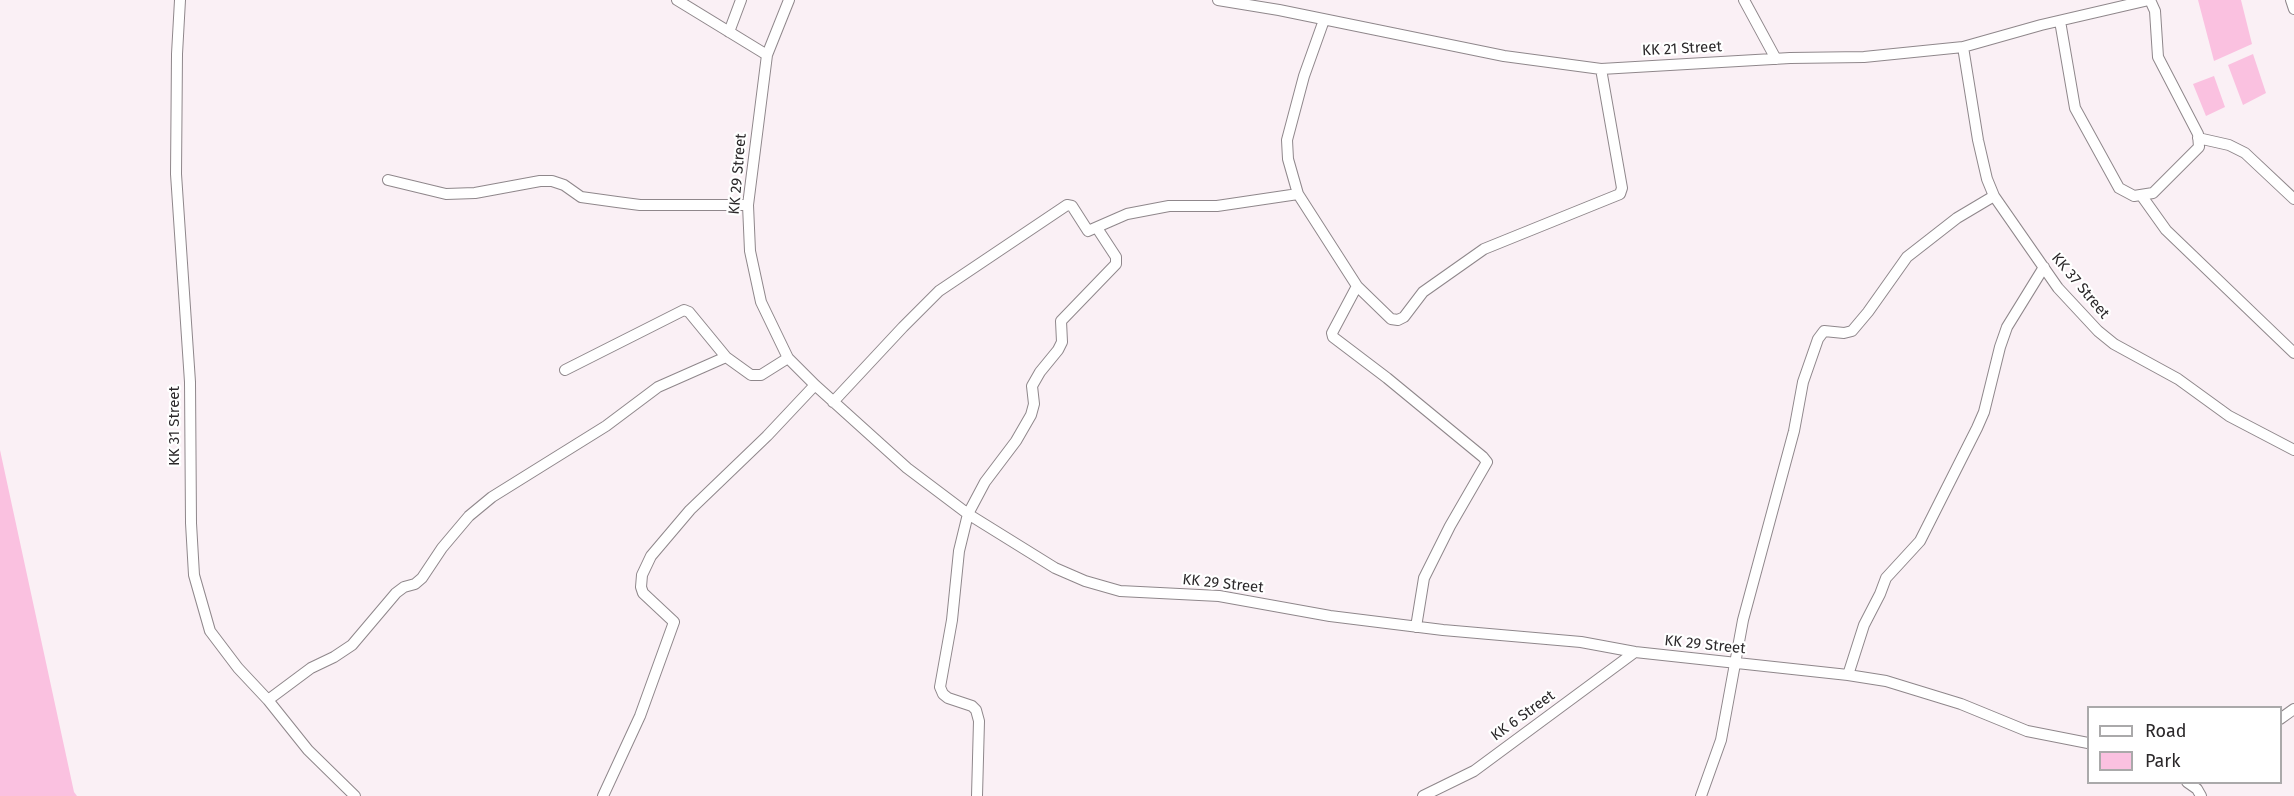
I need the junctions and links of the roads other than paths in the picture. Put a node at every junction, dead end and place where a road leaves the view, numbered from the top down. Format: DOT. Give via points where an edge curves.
graph roads {
  1 [pos="180,0"];
  2 [pos="677,0"];
  3 [pos="741,0"];
  4 [pos="789,0"];
  5 [pos="1218,0"];
  6 [pos="1288,0"];
  7 [pos="1744,0"];
  8 [pos="2150,0"];
  9 [pos="2291,0"];
  10 [pos="2294,9"];
  11 [pos="1279,10"];
  12 [pos="1324,20"];
  13 [pos="2060,21"];
  14 [pos="729,32"];
  15 [pos="1963,47"];
  16 [pos="767,55"];
  17 [pos="1776,59"];
  18 [pos="1601,69"];
  19 [pos="2198,138"];
  20 [pos="388,180"];
  21 [pos="1298,194"];
  22 [pos="2141,195"];
  23 [pos="1994,196"];
  24 [pos="2294,200"];
  25 [pos="748,206"];
  26 [pos="1097,228"];
  27 [pos="2044,267"];
  28 [pos="1357,286"];
  29 [pos="2294,353"];
  30 [pos="726,357"];
  31 [pos="788,358"];
  32 [pos="565,370"];
  33 [pos="815,386"];
  34 [pos="833,402"];
  35 [pos="2294,450"];
  36 [pos="968,514"];
  37 [pos="1416,627"];
  38 [pos="1635,652"];
  39 [pos="1734,663"];
  40 [pos="1848,675"];
  41 [pos="268,700"];
  42 [pos="2087,743"];
  43 [pos="355,796"];
  44 [pos="603,796"];
  45 [pos="977,796"];
  46 [pos="1423,796"];
  47 [pos="1701,796"];
  1 -- 41 [label="street, KK 31 Street" via="176,174 189,382 194,575 210,631"];
  2 -- 14 [label="street"];
  3 -- 14 [label="street"];
  4 -- 16 [label="street, KK 29 Street"];
  5 -- 11 [label="street, KK 21 Street"];
  6 -- 11 [label="street"];
  7 -- 17 [label="street"];
  8 -- 13 [label="street, KK 21 Street"];
  8 -- 19 [label="street" via="2155,11 2158,57"];
  9 -- 10 [label="street"];
  11 -- 12 [label="street, KK 21 Street"];
  12 -- 18 [label="street, KK 21 Street" via="1504,56"];
  12 -- 21 [label="street" via="1287,140 1287,159"];
  13 -- 15 [label="street, KK 21 Street"];
  13 -- 22 [label="street" via="2075,108 2119,188 2134,196"];
  14 -- 16 [label="street"];
  15 -- 17 [label="street, KK 21 Street" via="1864,57"];
  15 -- 23 [label="street, KK 37 Street" via="1983,167"];
  16 -- 25 [label="street, KK 29 Street"];
  17 -- 18 [label="street, KK 21 Street"];
  18 -- 28 [label="street" via="1620,194 1484,249 1423,292 1398,320 1391,319"];
  19 -- 22 [label="street" via="2199,147 2153,193"];
  19 -- 24 [label="street" via="2245,153"];
  20 -- 25 [label="street" via="446,194 552,181 581,197 640,205"];
  21 -- 26 [label="street" via="1217,206 1169,206 1127,214"];
  21 -- 28 [label="street"];
  22 -- 29 [label="street" via="2166,230"];
  23 -- 27 [label="street, KK 37 Street"];
  23 -- 39 [label="street" via="1957,218 1907,257 1852,331 1827,330 1821,335 1803,382"];
  25 -- 31 [label="street, KK 29 Street" via="750,251 761,302"];
  26 -- 34 [label="street" via="1088,231 1072,206 1060,208 939,291"];
  26 -- 36 [label="street" via="1116,257 1116,264 1061,321 1062,342 1032,386 1031,415"];
  27 -- 35 [label="street, KK 37 Street" via="2058,288 2104,337 2178,379 2229,416"];
  27 -- 40 [label="street" via="2007,327 1977,428 1920,541 1886,578 1861,631"];
  28 -- 37 [label="street" via="1333,337 1487,462 1424,578"];
  30 -- 31 [label="street" via="751,375 761,375"];
  30 -- 32 [label="street" via="684,310"];
  30 -- 41 [label="street" via="658,387 606,426 492,496 442,548 423,578 396,593 352,645 311,668"];
  31 -- 33 [label="street, KK 29 Street"];
  33 -- 34 [label="street, KK 29 Street"];
  33 -- 44 [label="street" via="690,510 651,556 640,587 674,622 640,716"];
  34 -- 36 [label="street, KK 29 Street" via="907,468"];
  36 -- 37 [label="street, KK 29 Street" via="1055,568 1120,591 1219,596"];
  36 -- 45 [label="street" via="940,687 948,698 976,710"];
  37 -- 38 [label="street, KK 29 Street" via="1581,642"];
  38 -- 39 [label="street, KK 29 Street"];
  38 -- 46 [label="street, KK 6 Street" via="1474,771"];
  39 -- 40 [label="street, KK 29 Street"];
  39 -- 47 [label="street" via="1721,740"];
  40 -- 42 [label="street, KK 29 Street" via="1886,681 1960,704 2027,731"];
  41 -- 43 [label="street, KK 31 Street" via="308,750"];
}
